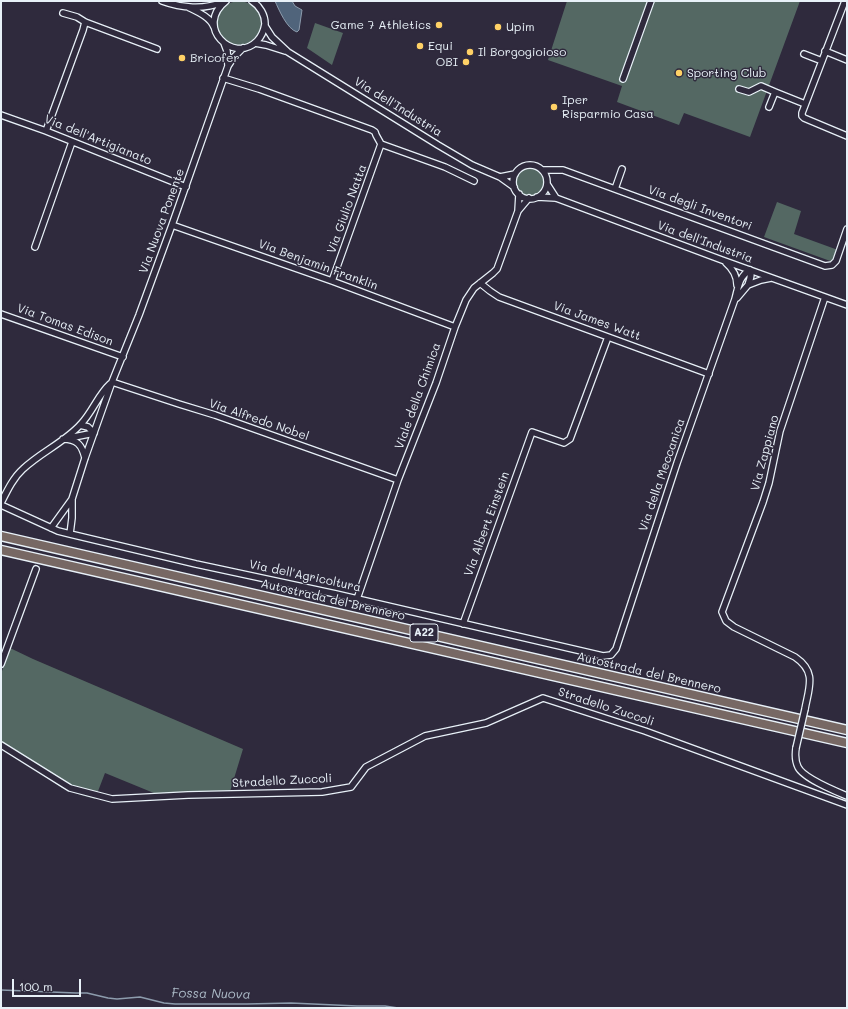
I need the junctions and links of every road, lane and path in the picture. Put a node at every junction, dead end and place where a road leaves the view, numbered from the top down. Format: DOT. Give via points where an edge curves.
graph roads {
  1 [pos="162,1"];
  2 [pos="226,1"];
  3 [pos="252,1"];
  4 [pos="258,1"];
  5 [pos="651,1"];
  6 [pos="845,1"];
  7 [pos="188,7"];
  8 [pos="261,10"];
  9 [pos="63,12"];
  10 [pos="85,22"];
  11 [pos="265,26"];
  12 [pos="214,28"];
  13 [pos="224,43"];
  14 [pos="255,43"];
  15 [pos="243,48"];
  16 [pos="157,49"];
  17 [pos="825,51"];
  18 [pos="288,52"];
  19 [pos="804,54"];
  20 [pos="847,60"];
  21 [pos="822,61"];
  22 [pos="228,66"];
  23 [pos="223,78"];
  24 [pos="623,79"];
  25 [pos="739,89"];
  26 [pos="775,92"];
  27 [pos="805,104"];
  28 [pos="769,107"];
  29 [pos="1,115"];
  30 [pos="46,131"];
  31 [pos="847,136"];
  32 [pos="72,142"];
  33 [pos="382,144"];
  34 [pos="622,169"];
  35 [pos="542,170"];
  36 [pos="563,170"];
  37 [pos="515,174"];
  38 [pos="500,177"];
  39 [pos="474,181"];
  40 [pos="547,182"];
  41 [pos="186,187"];
  42 [pos="514,187"];
  43 [pos="615,189"];
  44 [pos="519,194"];
  45 [pos="537,197"];
  46 [pos="529,198"];
  47 [pos="556,198"];
  48 [pos="518,211"];
  49 [pos="172,224"];
  50 [pos="847,230"];
  51 [pos="35,247"];
  52 [pos="722,260"];
  53 [pos="750,270"];
  54 [pos="773,278"];
  55 [pos="332,281"];
  56 [pos="480,283"];
  57 [pos="748,285"];
  58 [pos="825,297"];
  59 [pos="735,299"];
  60 [pos="847,305"];
  61 [pos="1,314"];
  62 [pos="455,327"];
  63 [pos="608,337"];
  64 [pos="123,357"];
  65 [pos="709,374"];
  66 [pos="112,382"];
  67 [pos="92,409"];
  68 [pos="102,411"];
  69 [pos="80,425"];
  70 [pos="94,433"];
  71 [pos="62,440"];
  72 [pos="85,458"];
  73 [pos="398,480"];
  74 [pos="72,499"];
  75 [pos="1,504"];
  76 [pos="51,528"];
  77 [pos="70,534"];
  78 [pos="1,536"];
  79 [pos="1,550"];
  80 [pos="36,569"];
  81 [pos="357,599"];
  82 [pos="463,624"];
  83 [pos="608,656"];
  84 [pos="1,664"];
  85 [pos="847,730"];
  86 [pos="847,743"];
  87 [pos="1,745"];
  88 [pos="847,796"];
  89 [pos="847,805"];
  1 -- 7 [label="street"];
  2 -- 7 [label="street" via="211,6"];
  2 -- 12 [label="street" via="216,13"];
  3 -- 8 [label="street"];
  4 -- 8 [label="street"];
  5 -- 24 [label="street"];
  6 -- 17 [label="street"];
  7 -- 12 [label="street" via="212,22"];
  8 -- 11 [label="street"];
  9 -- 10 [label="street"];
  10 -- 16 [label="street"];
  10 -- 30 [label="street"];
  11 -- 14 [label="street"];
  11 -- 18 [label="street, Via dell'Industria" via="272,37"];
  12 -- 13 [label="street"];
  13 -- 15 [label="street"];
  13 -- 22 [label="street"];
  14 -- 15 [label="street"];
  14 -- 18 [label="street, Via dell'Industria"];
  15 -- 22 [label="street, Via Nuova Ponente"];
  17 -- 20 [label="street"];
  17 -- 21 [label="street"];
  18 -- 38 [label="street, Via dell'Industria" via="472,165"];
  19 -- 21 [label="street"];
  21 -- 27 [label="street"];
  22 -- 23 [label="street, Via Nuova Ponente"];
  23 -- 33 [label="street" via="372,130"];
  23 -- 41 [label="street, Via Nuova Ponente"];
  25 -- 26 [label="street" via="750,92 761,86"];
  26 -- 27 [label="street"];
  26 -- 28 [label="street"];
  27 -- 31 [label="street" via="802,113 804,118"];
  29 -- 30 [label="street, Via dell'Artigianato"];
  30 -- 32 [label="street, Via dell'Artigianato"];
  32 -- 41 [label="street, Via dell'Artigianato"];
  32 -- 51 [label="street"];
  33 -- 39 [label="street" via="445,167"];
  33 -- 55 [label="street, Via Giulio Natta"];
  34 -- 43 [label="street"];
  35 -- 36 [label="street, Via degli Inventori"];
  35 -- 37 [label="street" via="528,165 518,169"];
  35 -- 40 [label="street"];
  36 -- 40 [label="street" via="553,174"];
  36 -- 43 [label="street, Via degli Inventori"];
  37 -- 38 [label="street"];
  37 -- 42 [label="street"];
  38 -- 42 [label="street, Via dell'Industria"];
  40 -- 45 [label="street" via="544,192"];
  40 -- 47 [label="street"];
  41 -- 49 [label="street, Via Nuova Ponente"];
  42 -- 44 [label="street"];
  43 -- 50 [label="street, Via degli Inventori" via="822,265 834,264"];
  44 -- 46 [label="street"];
  44 -- 48 [label="street, Viale della Chimica"];
  45 -- 46 [label="street"];
  45 -- 47 [label="street, Via dell'Industria"];
  46 -- 48 [label="street, Viale della Chimica"];
  47 -- 52 [label="street, Via dell'Industria"];
  48 -- 56 [label="street, Viale della Chimica" via="500,263 493,273"];
  49 -- 55 [label="street, Via Benjamin Franklin"];
  49 -- 64 [label="street, Via Nuova Ponente"];
  52 -- 53 [label="street, Via dell'Industria"];
  52 -- 59 [label="street, Via della Meccanica" via="730,266 735,275"];
  53 -- 54 [label="street, Via dell'Industria"];
  53 -- 57 [label="street"];
  53 -- 59 [label="street, Via della Meccanica" via="742,276"];
  54 -- 57 [label="street, Via della Meccanica"];
  54 -- 58 [label="street, Via dell'Industria"];
  55 -- 62 [label="street, Via Benjamin Franklin"];
  56 -- 62 [label="street, Viale della Chimica" via="466,300"];
  56 -- 63 [label="street, Via James Watt" via="499,297"];
  57 -- 59 [label="street, Via della Meccanica"];
  58 -- 60 [label="street, Via dell'Industria"];
  58 -- 88 [label="street, Via Zappiano, bridge" via="780,431 763,502 722,612 726,621 734,627 804,664 810,685 796,748 798,768 810,778"];
  59 -- 65 [label="street, Via della Meccanica"];
  61 -- 64 [label="street, Via Tomas Edison"];
  62 -- 73 [label="street, Viale della Chimica"];
  63 -- 65 [label="street, Via James Watt"];
  63 -- 82 [label="street, Via Albert Einstein" via="570,439 564,443 532,432"];
  64 -- 66 [label="street, Via Nuova Ponente"];
  65 -- 83 [label="street, Via della Meccanica" via="616,648 612,655"];
  66 -- 67 [label="street, Via Nuova Ponente"];
  66 -- 68 [label="street, Via Nuova Ponente"];
  66 -- 73 [label="street, Via Alfredo Nobel" via="215,415"];
  67 -- 68 [label="street"];
  67 -- 69 [label="street, Via Nuova Ponente"];
  68 -- 70 [label="street, Via Nuova Ponente"];
  69 -- 70 [label="street" via="88,427"];
  69 -- 71 [label="street, Via Nuova Ponente"];
  70 -- 71 [label="street"];
  70 -- 72 [label="street, Via Nuova Ponente"];
  71 -- 72 [label="street" via="78,444"];
  71 -- 75 [label="street, Via Nuova Ponente" via="22,470"];
  72 -- 74 [label="street, Via Nuova Ponente"];
  73 -- 81 [label="street, Viale della Chimica"];
  74 -- 76 [label="street"];
  74 -- 77 [label="street"];
  75 -- 76 [label="street, Via dell'Agricoltura"];
  76 -- 77 [label="street, Via dell'Agricoltura"];
  77 -- 81 [label="street, Via dell'Agricoltura"];
  78 -- 85 [label="highway, Autostrada del Brennero / A22"];
  79 -- 86 [label="highway, Autostrada del Brennero / A22"];
  80 -- 84 [label="street"];
  81 -- 82 [label="street, Via dell'Agricoltura"];
  82 -- 83 [label="street, Via dell'Agricoltura"];
  87 -- 89 [label="street, Stradello Zuccoli" via="70,788 112,799 322,792 351,787 366,767 425,736 486,723 543,698"];
}
